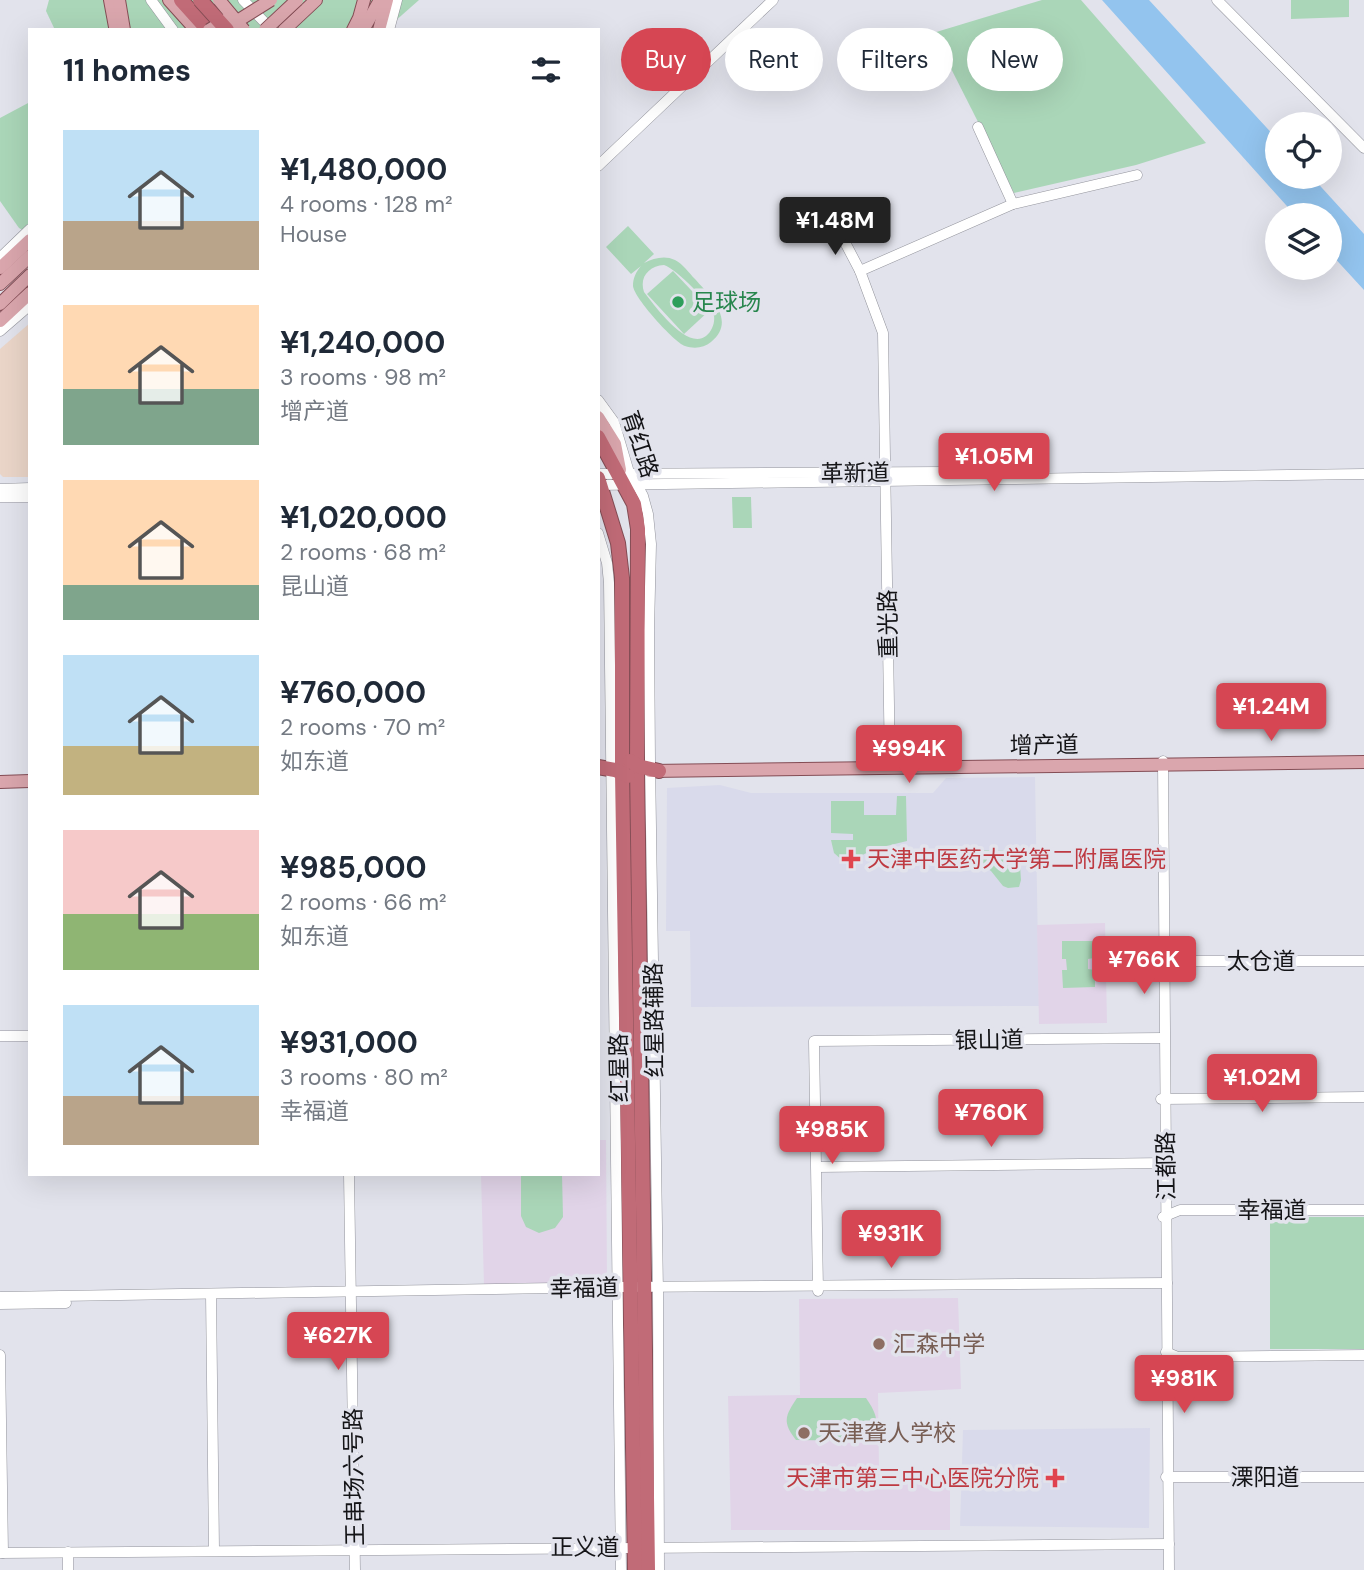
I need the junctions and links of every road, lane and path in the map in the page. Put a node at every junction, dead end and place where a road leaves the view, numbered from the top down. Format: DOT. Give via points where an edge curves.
graph roads {
  1 [pos="110,0"];
  2 [pos="119,0"];
  3 [pos="151,0"];
  4 [pos="169,0"];
  5 [pos="181,0"];
  6 [pos="200,0"];
  7 [pos="219,0"];
  8 [pos="243,0"];
  9 [pos="257,0"];
  10 [pos="271,0"];
  11 [pos="296,0"];
  12 [pos="316,0"];
  13 [pos="364,0"];
  14 [pos="380,0"];
  15 [pos="387,0"];
  16 [pos="397,0"];
  17 [pos="773,0"];
  18 [pos="1217,0"];
  19 [pos="1223,0"];
  20 [pos="118,28"];
  21 [pos="118,28"];
  22 [pos="172,28"];
  23 [pos="194,28"];
  24 [pos="207,28"];
  25 [pos="212,28"];
  26 [pos="223,28"];
  27 [pos="228,28"];
  28 [pos="242,28"];
  29 [pos="267,28"];
  30 [pos="270,28"];
  31 [pos="286,28"];
  32 [pos="354,28"];
  33 [pos="364,28"];
  34 [pos="380,28"];
  35 [pos="390,28"];
  36 [pos="978,127"];
  37 [pos="1364,146"];
  38 [pos="600,164"];
  39 [pos="1137,175"];
  40 [pos="1013,204"];
  41 [pos="838,229"];
  42 [pos="28,231"];
  43 [pos="28,242"];
  44 [pos="0,258"];
  45 [pos="28,258"];
  46 [pos="0,268"];
  47 [pos="860,271"];
  48 [pos="28,277"];
  49 [pos="0,285"];
  50 [pos="28,297"];
  51 [pos="28,297"];
  52 [pos="0,304"];
  53 [pos="0,321"];
  54 [pos="0,331"];
  55 [pos="600,403"];
  56 [pos="600,420"];
  57 [pos="600,440"];
  58 [pos="1364,472"];
  59 [pos="886,476"];
  60 [pos="627,479"];
  61 [pos="600,484"];
  62 [pos="600,487"];
  63 [pos="28,488"];
  64 [pos="0,489"];
  65 [pos="0,497"];
  66 [pos="28,497"];
  67 [pos="600,540"];
  68 [pos="629,744"];
  69 [pos="1364,760"];
  70 [pos="890,766"];
  71 [pos="1161,767"];
  72 [pos="630,771"];
  73 [pos="0,779"];
  74 [pos="28,779"];
  75 [pos="1161,961"];
  76 [pos="1364,961"];
  77 [pos="0,1036"];
  78 [pos="28,1036"];
  79 [pos="1162,1038"];
  80 [pos="1364,1097"];
  81 [pos="1163,1099"];
  82 [pos="1164,1163"];
  83 [pos="817,1167"];
  84 [pos="349,1176"];
  85 [pos="1167,1199"];
  86 [pos="1180,1210"];
  87 [pos="1364,1210"];
  88 [pos="1164,1216"];
  89 [pos="1162,1281"];
  90 [pos="818,1288"];
  91 [pos="638,1290"];
  92 [pos="352,1294"];
  93 [pos="0,1297"];
  94 [pos="211,1297"];
  95 [pos="0,1304"];
  96 [pos="0,1354"];
  97 [pos="1364,1355"];
  98 [pos="1170,1356"];
  99 [pos="1168,1477"];
  100 [pos="1364,1477"];
  101 [pos="1167,1542"];
  102 [pos="640,1545"];
  103 [pos="355,1547"];
  104 [pos="214,1548"];
  105 [pos="1,1550"];
  106 [pos="68,1552"];
  107 [pos="68,1570"];
  108 [pos="355,1570"];
  109 [pos="621,1570"];
  110 [pos="635,1570"];
  111 [pos="648,1570"];
  112 [pos="659,1570"];
  113 [pos="1168,1570"];
  1 -- 20 [label="main road"];
  2 -- 21 [label="main road"];
  3 -- 22 [label="street"];
  4 -- 23 [label="main road"];
  5 -- 24 [label="highway"];
  6 -- 26 [label="highway, bridge"];
  7 -- 28 [label="main road, bridge"];
  8 -- 30 [label="street"];
  9 -- 25 [label="main road, bridge"];
  10 -- 27 [label="main road, bridge"];
  11 -- 29 [label="main road, bridge"];
  12 -- 31 [label="main road"];
  13 -- 32 [label="main road"];
  14 -- 33 [label="main road"];
  15 -- 34 [label="main road"];
  16 -- 35 [label="street"];
  17 -- 38 [label="street"];
  18 -- 37 [label="street"];
  19 -- 37 [label="street"];
  36 -- 40 [label="street"];
  39 -- 40 [label="street"];
  40 -- 47 [label="street"];
  41 -- 47 [label="street, 重光路"];
  42 -- 44 [label="street"];
  43 -- 46 [label="main road"];
  45 -- 49 [label="main road"];
  47 -- 59 [label="street, 重光路" via="883,332"];
  48 -- 52 [label="main road"];
  50 -- 53 [label="main road"];
  51 -- 54 [label="street"];
  55 -- 60 [label="street, 育红路" via="614,422"];
  56 -- 60 [label="main road" via="615,444"];
  57 -- 60 [label="highway, 育红路"];
  58 -- 59 [label="street, 革新道"];
  59 -- 60 [label="street, 革新道"];
  59 -- 70 [label="street, 重光路"];
  60 -- 61 [label="street, 革新道"];
  60 -- 68 [label="highway" via="639,554"];
  60 -- 72 [label="street, 红星路辅路" via="648,514 651,544 649,630"];
  62 -- 68 [label="highway" via="618,543"];
  63 -- 64 [label="street"];
  65 -- 66 [label="street"];
  67 -- 72 [label="street, 红星路辅路" via="610,583"];
  68 -- 72 [label="highway"];
  69 -- 71 [label="main road, 增产道"];
  70 -- 71 [label="main road, 增产道"];
  70 -- 72 [label="main road, 增产道"];
  71 -- 75 [label="street, 江都路"];
  72 -- 91 [label="highway, 红星路"];
  72 -- 91 [label="street, 红星路辅路"];
  73 -- 74 [label="main road"];
  75 -- 76 [label="street, 太仓道"];
  75 -- 79 [label="street, 江都路"];
  77 -- 78 [label="street"];
  79 -- 81 [label="street, 江都路"];
  79 -- 83 [label="street, 银山道" via="814,1041"];
  80 -- 81 [label="street"];
  81 -- 82 [label="street, 江都路"];
  82 -- 83 [label="street"];
  82 -- 85 [label="street, 江都路"];
  82 -- 88 [label="street, 江都路"];
  83 -- 90 [label="street"];
  84 -- 92 [label="street, 王串场六号路"];
  85 -- 86 [label="street"];
  85 -- 88 [label="street, 江都路"];
  86 -- 87 [label="street, 幸福道"];
  86 -- 88 [label="street, 幸福道"];
  88 -- 89 [label="street, 江都路"];
  89 -- 90 [label="street, 幸福道"];
  89 -- 98 [label="street, 江都路"];
  90 -- 91 [label="street, 幸福道"];
  91 -- 92 [label="street, 幸福道"];
  91 -- 102 [label="highway, 红星路"];
  91 -- 102 [label="street, 红星路辅路"];
  92 -- 94 [label="street, 幸福道"];
  92 -- 103 [label="street, 王串场六号路"];
  93 -- 94 [label="street, 幸福道"];
  94 -- 95 [label="street, 幸福道"];
  94 -- 104 [label="street"];
  96 -- 105 [label="street"];
  97 -- 98 [label="street"];
  98 -- 99 [label="street, 江都路"];
  99 -- 100 [label="street, 溧阳道"];
  99 -- 101 [label="street, 江都路"];
  101 -- 102 [label="street, 正义道"];
  101 -- 113 [label="street, 江都路"];
  102 -- 103 [label="street, 正义道"];
  102 -- 109 [label="street, 红星路辅路"];
  102 -- 110 [label="highway, 红星路"];
  102 -- 111 [label="highway, 红星路"];
  102 -- 112 [label="street, 红星路辅路"];
  103 -- 104 [label="street, 正义道"];
  103 -- 108 [label="street, 王串场六号路"];
  104 -- 105 [label="street, 正义道"];
  104 -- 106 [label="street, 正义道"];
  105 -- 106 [label="street, 正义道"];
  106 -- 107 [label="street"];
}
